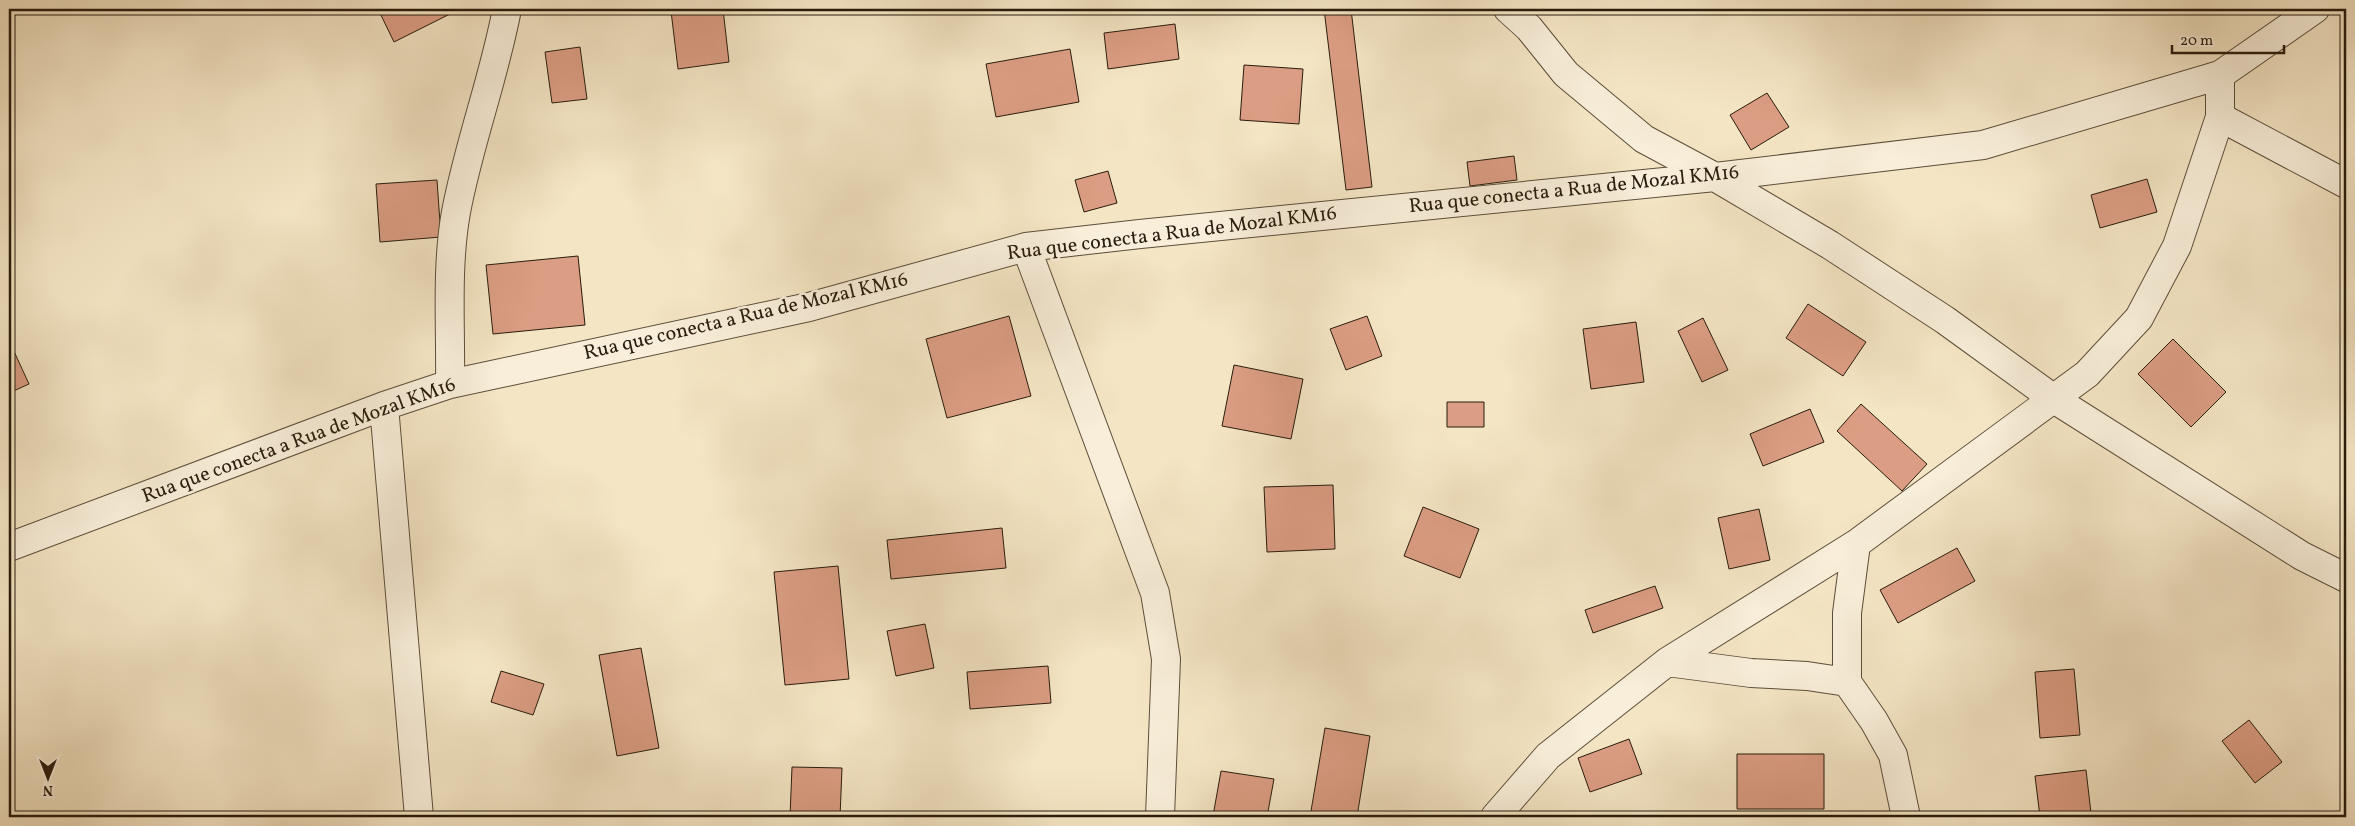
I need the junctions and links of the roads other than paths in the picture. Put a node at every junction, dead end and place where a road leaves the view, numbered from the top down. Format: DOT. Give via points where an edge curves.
graph roads {
  1 [pos="507,9"];
  2 [pos="1508,9"];
  3 [pos="2315,9"];
  4 [pos="2220,75"];
  5 [pos="2220,117"];
  6 [pos="1715,177"];
  7 [pos="2346,184"];
  8 [pos="1026,247"];
  9 [pos="450,384"];
  10 [pos="2054,399"];
  11 [pos="384,406"];
  12 [pos="1856,544"];
  13 [pos="9,547"];
  14 [pos="2346,578"];
  15 [pos="1667,662"];
  16 [pos="1847,682"];
  17 [pos="419,817"];
  18 [pos="1160,817"];
  19 [pos="1495,817"];
  20 [pos="1906,817"];
  1 -- 9 [label="street" via="500,50 456,213 452,249"];
  2 -- 6 [label="street" via="1529,28 1566,74 1637,133"];
  3 -- 4 [label="street, Rua que conecta a Rua de Mozal KM16"];
  4 -- 5 [label="street"];
  4 -- 6 [label="street, Rua que conecta a Rua de Mozal KM16" via="1984,146"];
  5 -- 7 [label="street"];
  5 -- 10 [label="street" via="2177,246 2140,318 2087,374"];
  6 -- 8 [label="street, Rua que conecta a Rua de Mozal KM16"];
  6 -- 10 [label="street" via="1830,245 1945,320"];
  8 -- 9 [label="street, Rua que conecta a Rua de Mozal KM16" via="809,307"];
  8 -- 18 [label="street" via="1155,592 1166,659"];
  9 -- 11 [label="street, Rua que conecta a Rua de Mozal KM16"];
  10 -- 12 [label="street"];
  10 -- 14 [label="street" via="2302,556"];
  11 -- 13 [label="street, Rua que conecta a Rua de Mozal KM16"];
  11 -- 17 [label="street"];
  12 -- 15 [label="street"];
  12 -- 16 [label="street" via="1847,612"];
  15 -- 16 [label="street"];
  15 -- 19 [label="street" via="1548,756"];
  16 -- 20 [label="street" via="1893,755"];
}
